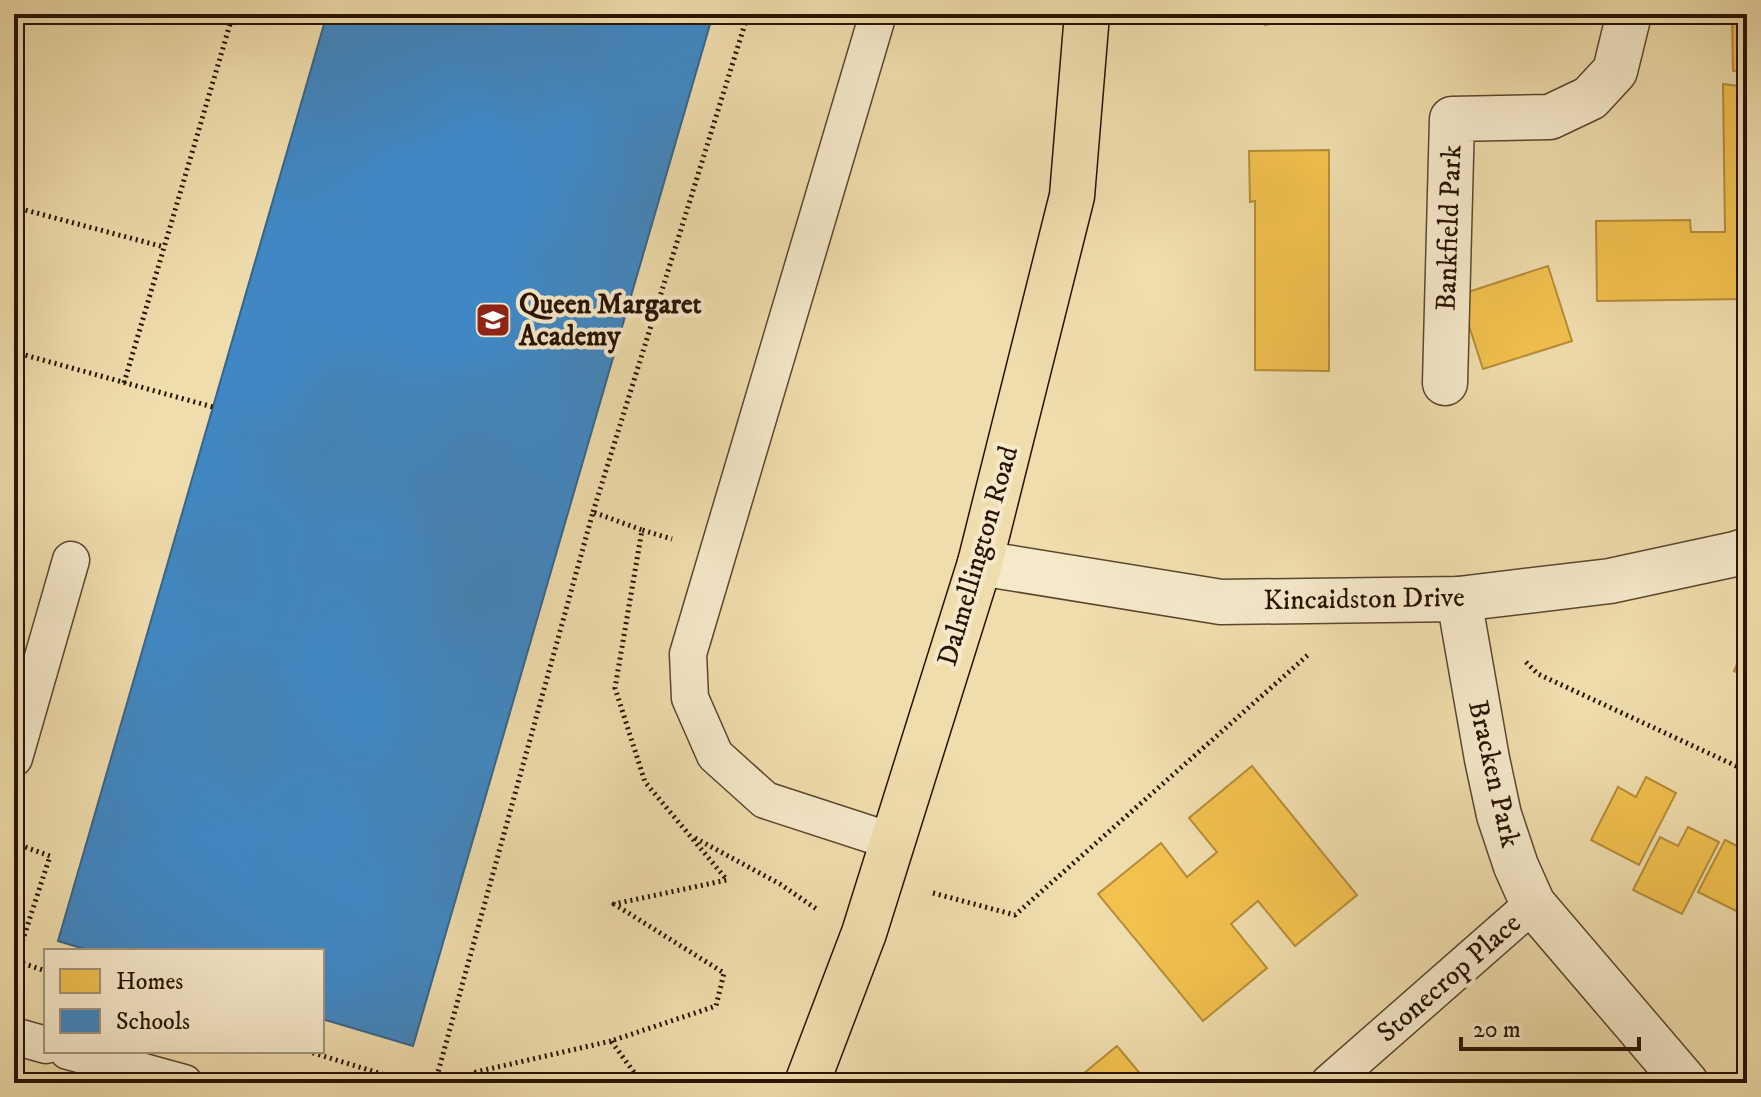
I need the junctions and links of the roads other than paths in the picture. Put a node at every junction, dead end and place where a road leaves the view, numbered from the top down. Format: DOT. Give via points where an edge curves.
graph roads {
  1 [pos="878,14"];
  2 [pos="1087,14"];
  3 [pos="1629,14"];
  4 [pos="1445,383"];
  5 [pos="1747,550"];
  6 [pos="71,560"];
  7 [pos="980,563"];
  8 [pos="1459,599"];
  9 [pos="14,758"];
  10 [pos="888,860"];
  11 [pos="1533,904"];
  12 [pos="14,1036"];
  13 [pos="44,1044"];
  14 [pos="75,1053"];
  15 [pos="184,1083"];
  16 [pos="807,1083"];
  17 [pos="1329,1083"];
  18 [pos="1686,1083"];
  1 -- 10 [label="lane" via="688,654 690,698 715,755 765,800"];
  2 -- 7 [label="main road, Dalmellington Road" via="1072,196"];
  3 -- 4 [label="street, Bankfield Park" via="1615,71 1590,98 1550,117 1452,119"];
  5 -- 8 [label="street, Kincaidston Drive" via="1610,581"];
  6 -- 9 [label="lane"];
  7 -- 8 [label="street, Kincaidston Drive" via="1221,602"];
  7 -- 10 [label="main road, Dalmellington Road"];
  8 -- 11 [label="street, Bracken Park" via="1499,815"];
  10 -- 16 [label="main road, Dalmellington Road"];
  11 -- 17 [label="lane, Stonecrop Place"];
  11 -- 18 [label="street, Bracken Park"];
  12 -- 13 [label="lane"];
  14 -- 15 [label="lane"];
}
